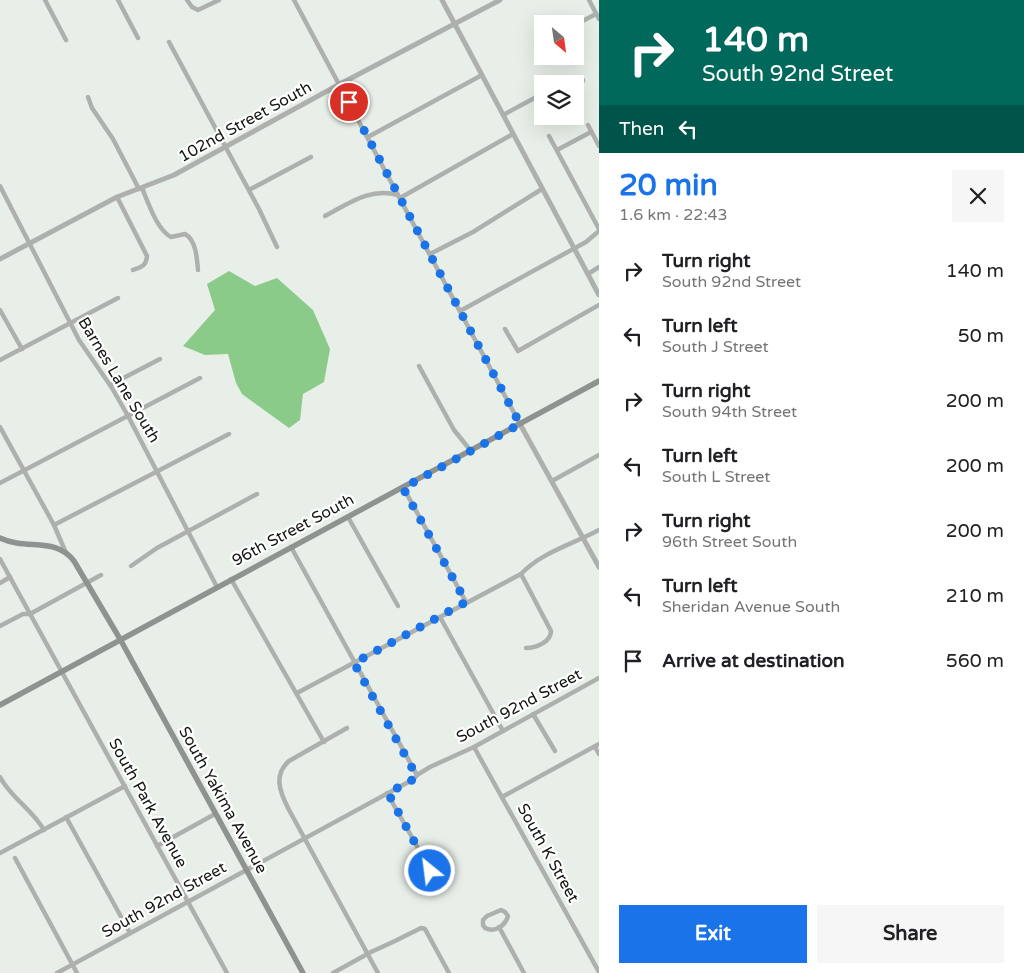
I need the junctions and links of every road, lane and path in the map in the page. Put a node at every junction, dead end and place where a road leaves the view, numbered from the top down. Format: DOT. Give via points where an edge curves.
graph roads {
  1 [pos="45,0"];
  2 [pos="118,0"];
  3 [pos="187,0"];
  4 [pos="219,0"];
  5 [pos="294,0"];
  6 [pos="442,0"];
  7 [pos="500,0"];
  8 [pos="589,0"];
  9 [pos="598,17"];
  10 [pos="584,22"];
  11 [pos="455,24"];
  12 [pos="138,38"];
  13 [pos="66,40"];
  14 [pos="169,42"];
  15 [pos="482,75"];
  16 [pos="340,84"];
  17 [pos="88,97"];
  18 [pos="534,98"];
  19 [pos="503,115"];
  20 [pos="588,125"];
  21 [pos="591,132"];
  22 [pos="513,134"];
  23 [pos="549,136"];
  24 [pos="368,137"];
  25 [pos="599,146"];
  26 [pos="226,148"];
  27 [pos="557,150"];
  28 [pos="311,158"];
  29 [pos="0,186"];
  30 [pos="140,189"];
  31 [pos="542,189"];
  32 [pos="249,190"];
  33 [pos="399,196"];
  34 [pos="116,197"];
  35 [pos="325,216"];
  36 [pos="599,230"];
  37 [pos="29,242"];
  38 [pos="277,247"];
  39 [pos="574,248"];
  40 [pos="430,254"];
  41 [pos="0,259"];
  42 [pos="599,267"];
  43 [pos="133,270"];
  44 [pos="198,270"];
  45 [pos="588,274"];
  46 [pos="599,295"];
  47 [pos="118,298"];
  48 [pos="599,305"];
  49 [pos="0,310"];
  50 [pos="460,311"];
  51 [pos="70,322"];
  52 [pos="504,329"];
  53 [pos="22,349"];
  54 [pos="160,359"];
  55 [pos="0,360"];
  56 [pos="419,366"];
  57 [pos="200,378"];
  58 [pos="599,381"];
  59 [pos="110,386"];
  60 [pos="128,416"];
  61 [pos="520,424"];
  62 [pos="0,427"];
  63 [pos="229,434"];
  64 [pos="471,451"];
  65 [pos="599,455"];
  66 [pos="24,470"];
  67 [pos="159,472"];
  68 [pos="552,481"];
  69 [pos="0,483"];
  70 [pos="403,488"];
  71 [pos="257,494"];
  72 [pos="348,517"];
  73 [pos="54,525"];
  74 [pos="599,530"];
  75 [pos="189,531"];
  76 [pos="0,538"];
  77 [pos="584,538"];
  78 [pos="291,547"];
  79 [pos="66,553"];
  80 [pos="0,559"];
  81 [pos="131,566"];
  82 [pos="599,567"];
  83 [pos="521,574"];
  84 [pos="101,575"];
  85 [pos="10,577"];
  86 [pos="231,579"];
  87 [pos="87,582"];
  88 [pos="0,583"];
  89 [pos="217,586"];
  90 [pos="466,602"];
  91 [pos="398,606"];
  92 [pos="30,614"];
  93 [pos="440,617"];
  94 [pos="0,626"];
  95 [pos="120,639"];
  96 [pos="526,648"];
  97 [pos="354,663"];
  98 [pos="61,672"];
  99 [pos="599,678"];
  100 [pos="297,693"];
  101 [pos="0,705"];
  102 [pos="533,714"];
  103 [pos="347,728"];
  104 [pos="503,730"];
  105 [pos="324,742"];
  106 [pos="597,746"];
  107 [pos="474,747"];
  108 [pos="555,751"];
  109 [pos="599,754"];
  110 [pos="416,775"];
  111 [pos="0,777"];
  112 [pos="125,786"];
  113 [pos="388,793"];
  114 [pos="502,797"];
  115 [pos="215,814"];
  116 [pos="66,817"];
  117 [pos="44,830"];
  118 [pos="305,838"];
  119 [pos="157,846"];
  120 [pos="0,853"];
  121 [pos="15,858"];
  122 [pos="246,870"];
  123 [pos="434,883"];
  124 [pos="188,902"];
  125 [pos="499,927"];
  126 [pos="130,933"];
  127 [pos="367,954"];
  128 [pos="72,965"];
  129 [pos="599,972"];
  130 [pos="58,973"];
  131 [pos="77,973"];
  132 [pos="227,973"];
  133 [pos="303,973"];
  134 [pos="333,973"];
  135 [pos="378,973"];
  136 [pos="449,973"];
  137 [pos="524,973"];
  1 -- 13 [label="street"];
  2 -- 12 [label="street"];
  3 -- 4 [label="street" via="196,10"];
  5 -- 16 [label="street"];
  6 -- 11 [label="street"];
  7 -- 11 [label="street, 102nd Street South"];
  8 -- 9 [label="street"];
  9 -- 10 [label="street"];
  11 -- 15 [label="street"];
  11 -- 16 [label="street, 102nd Street South"];
  14 -- 26 [label="street"];
  15 -- 19 [label="street"];
  15 -- 24 [label="street"];
  16 -- 24 [label="street"];
  16 -- 26 [label="street, 102nd Street South"];
  17 -- 30 [label="street"];
  18 -- 19 [label="street"];
  19 -- 22 [label="street"];
  20 -- 21 [label="street"];
  21 -- 25 [label="street"];
  21 -- 27 [label="street"];
  22 -- 31 [label="street"];
  22 -- 33 [label="street"];
  23 -- 27 [label="street"];
  24 -- 33 [label="street"];
  26 -- 30 [label="street, 102nd Street South"];
  26 -- 32 [label="street"];
  27 -- 36 [label="street"];
  28 -- 32 [label="street"];
  29 -- 37 [label="street, Barnes Lane South"];
  30 -- 34 [label="street, 102nd Street South"];
  30 -- 44 [label="street" via="166,234 171,237 185,234 190,238"];
  31 -- 39 [label="street"];
  31 -- 40 [label="street" via="473,232"];
  32 -- 38 [label="street"];
  33 -- 35 [label="street" via="389,192 362,196"];
  33 -- 40 [label="street"];
  34 -- 37 [label="street, 102nd Street South"];
  34 -- 43 [label="street" via="147,256 144,266"];
  36 -- 39 [label="street"];
  37 -- 41 [label="street, 102nd Street South"];
  37 -- 51 [label="street, Barnes Lane South"];
  39 -- 45 [label="street"];
  39 -- 50 [label="street"];
  40 -- 50 [label="street"];
  42 -- 45 [label="street"];
  45 -- 46 [label="street"];
  47 -- 51 [label="street"];
  48 -- 52 [label="street" via="518,351"];
  49 -- 53 [label="street"];
  50 -- 61 [label="street"];
  51 -- 53 [label="street"];
  51 -- 59 [label="street, Barnes Lane South"];
  53 -- 55 [label="street"];
  54 -- 59 [label="street"];
  56 -- 64 [label="street" via="454,430"];
  57 -- 60 [label="street"];
  58 -- 61 [label="main road, 96th Street South"];
  59 -- 60 [label="street, Barnes Lane South"];
  60 -- 66 [label="street"];
  60 -- 67 [label="street, Barnes Lane South"];
  61 -- 64 [label="main road, 96th Street South"];
  61 -- 68 [label="street"];
  62 -- 66 [label="street"];
  63 -- 67 [label="street"];
  64 -- 70 [label="main road, 96th Street South"];
  65 -- 68 [label="street"];
  66 -- 69 [label="street"];
  66 -- 73 [label="street"];
  67 -- 73 [label="street"];
  67 -- 75 [label="street, Barnes Lane South"];
  68 -- 77 [label="street"];
  70 -- 72 [label="main road, 96th Street South"];
  70 -- 90 [label="street"];
  71 -- 75 [label="street"];
  72 -- 78 [label="main road, 96th Street South"];
  72 -- 91 [label="street"];
  73 -- 79 [label="street"];
  74 -- 77 [label="street"];
  75 -- 81 [label="street"];
  75 -- 89 [label="street, Barnes Lane South"];
  76 -- 79 [label="main road" via="14,544 52,546"];
  77 -- 82 [label="street"];
  77 -- 83 [label="street" via="541,558"];
  78 -- 86 [label="main road, 96th Street South"];
  78 -- 97 [label="street"];
  79 -- 87 [label="main road, South Yakima Avenue"];
  80 -- 85 [label="street, South Park Avenue"];
  83 -- 90 [label="street"];
  83 -- 96 [label="street" via="551,634 548,640"];
  84 -- 87 [label="street"];
  85 -- 88 [label="street"];
  85 -- 92 [label="street, South Park Avenue"];
  86 -- 89 [label="main road, 96th Street South"];
  86 -- 100 [label="street"];
  87 -- 92 [label="street"];
  87 -- 95 [label="main road, South Yakima Avenue"];
  89 -- 95 [label="main road, 96th Street South"];
  90 -- 93 [label="street"];
  92 -- 94 [label="street" via="19,615"];
  92 -- 98 [label="street, South Park Avenue"];
  93 -- 97 [label="street"];
  93 -- 104 [label="street"];
  95 -- 98 [label="main road, 96th Street South"];
  95 -- 115 [label="main road, South Yakima Avenue"];
  97 -- 100 [label="street"];
  97 -- 110 [label="street"];
  98 -- 101 [label="main road, 96th Street South"];
  98 -- 112 [label="street, South Park Avenue"];
  99 -- 102 [label="street, South 92nd Street"];
  100 -- 105 [label="street"];
  102 -- 104 [label="street, South 92nd Street"];
  102 -- 108 [label="street"];
  103 -- 105 [label="street"];
  104 -- 107 [label="street, South 92nd Street"];
  105 -- 118 [label="street" via="289,761 279,780 282,795"];
  106 -- 109 [label="street"];
  106 -- 114 [label="street"];
  107 -- 110 [label="street, South 92nd Street"];
  107 -- 114 [label="street, South K Street"];
  110 -- 113 [label="street, South 92nd Street"];
  111 -- 117 [label="street"];
  112 -- 116 [label="street"];
  112 -- 119 [label="street, South Park Avenue"];
  113 -- 118 [label="street, South 92nd Street"];
  113 -- 123 [label="street"];
  114 -- 129 [label="street, South K Street"];
  115 -- 119 [label="street"];
  115 -- 122 [label="main road, South Yakima Avenue"];
  116 -- 117 [label="street"];
  116 -- 126 [label="street"];
  117 -- 120 [label="street"];
  118 -- 122 [label="street, South 92nd Street"];
  118 -- 127 [label="street"];
  119 -- 124 [label="street, South Park Avenue"];
  121 -- 128 [label="street"];
  122 -- 124 [label="street, South 92nd Street"];
  122 -- 133 [label="main road, South Yakima Avenue"];
  124 -- 126 [label="street, South 92nd Street"];
  124 -- 132 [label="street, South Park Avenue"];
  125 -- 125 [label="street" via="508,916 501,910 483,920 487,930"];
  125 -- 137 [label="street"];
  126 -- 128 [label="street, South 92nd Street"];
  127 -- 134 [label="street"];
  127 -- 135 [label="street"];
  127 -- 136 [label="street" via="421,928"];
  128 -- 130 [label="street, South 92nd Street"];
  128 -- 131 [label="street"];
}
